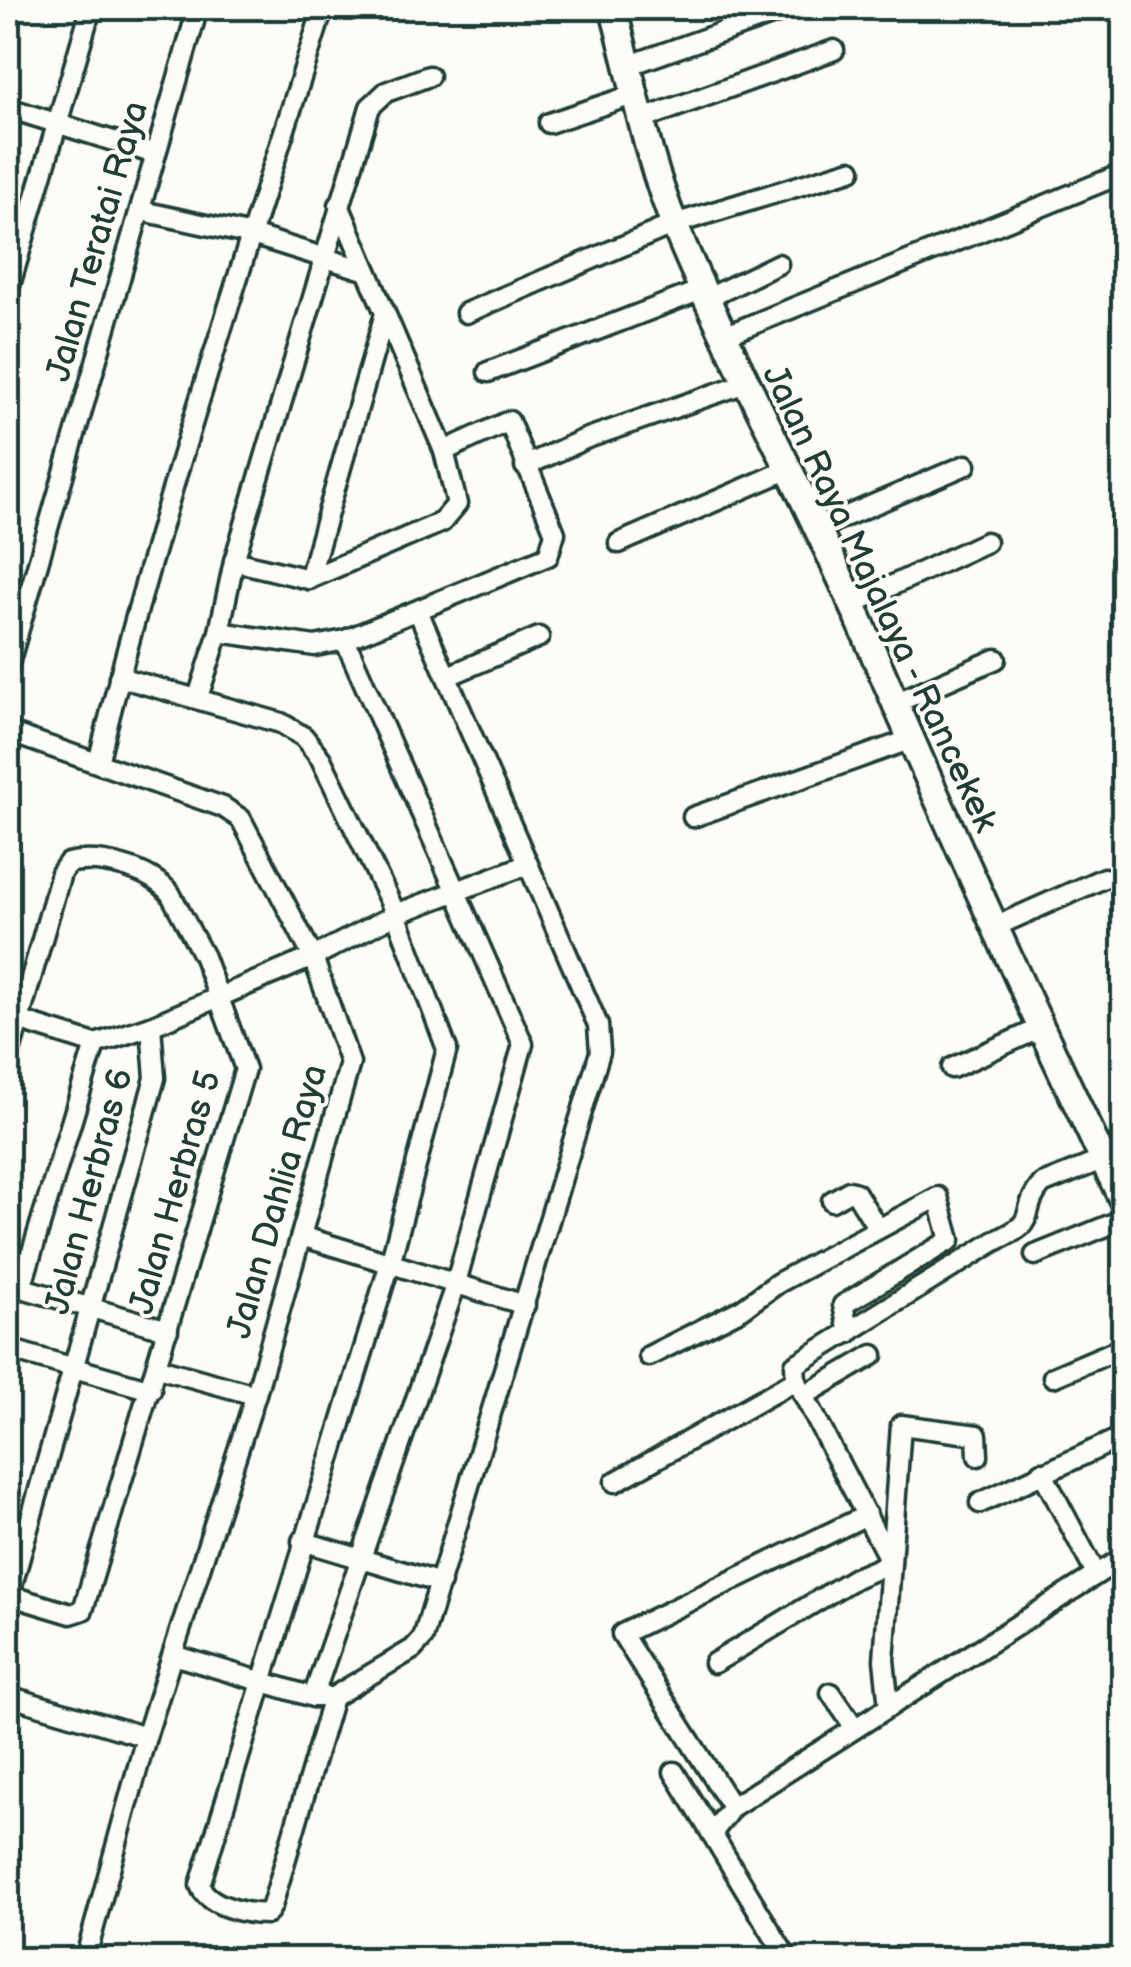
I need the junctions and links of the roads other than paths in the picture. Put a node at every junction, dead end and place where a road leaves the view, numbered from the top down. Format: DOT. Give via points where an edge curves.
graph roads {
  1 [pos="91,8"];
  2 [pos="198,8"];
  3 [pos="327,8"];
  4 [pos="613,8"];
  5 [pos="791,8"];
  6 [pos="834,50"];
  7 [pos="627,66"];
  8 [pos="429,76"];
  9 [pos="633,94"];
  10 [pos="8,108"];
  11 [pos="640,120"];
  12 [pos="61,121"];
  13 [pos="549,124"];
  14 [pos="155,154"];
  15 [pos="850,170"];
  16 [pos="1124,173"];
  17 [pos="339,205"];
  18 [pos="142,211"];
  19 [pos="674,224"];
  20 [pos="252,235"];
  21 [pos="324,255"];
  22 [pos="778,264"];
  23 [pos="367,270"];
  24 [pos="8,292"];
  25 [pos="706,293"];
  26 [pos="466,313"];
  27 [pos="384,316"];
  28 [pos="724,336"];
  29 [pos="488,372"];
  30 [pos="743,384"];
  31 [pos="444,451"];
  32 [pos="966,465"];
  33 [pos="525,466"];
  34 [pos="787,470"];
  35 [pos="816,530"];
  36 [pos="986,542"];
  37 [pos="618,544"];
  38 [pos="234,561"];
  39 [pos="309,578"];
  40 [pos="852,604"];
  41 [pos="418,611"];
  42 [pos="12,631"];
  43 [pos="219,632"];
  44 [pos="539,637"];
  45 [pos="345,640"];
  46 [pos="996,659"];
  47 [pos="8,667"];
  48 [pos="448,676"];
  49 [pos="119,677"];
  50 [pos="198,697"];
  51 [pos="893,704"];
  52 [pos="8,732"];
  53 [pos="909,740"];
  54 [pos="98,763"];
  55 [pos="694,816"];
  56 [pos="526,865"];
  57 [pos="1104,878"];
  58 [pos="459,891"];
  59 [pos="396,914"];
  60 [pos="994,927"];
  61 [pos="313,957"];
  62 [pos="219,996"];
  63 [pos="14,1018"];
  64 [pos="151,1026"];
  65 [pos="1043,1027"];
  66 [pos="95,1044"];
  67 [pos="8,1059"];
  68 [pos="952,1068"];
  69 [pos="1102,1160"];
  70 [pos="832,1201"];
  71 [pos="1124,1203"];
  72 [pos="1124,1219"];
  73 [pos="876,1227"];
  74 [pos="302,1236"];
  75 [pos="1035,1254"];
  76 [pos="390,1260"];
  77 [pos="14,1286"];
  78 [pos="455,1286"];
  79 [pos="525,1305"];
  80 [pos="92,1310"];
  81 [pos="168,1330"];
  82 [pos="849,1334"];
  83 [pos="1124,1347"];
  84 [pos="8,1349"];
  85 [pos="873,1355"];
  86 [pos="649,1356"];
  87 [pos="158,1368"];
  88 [pos="72,1370"];
  89 [pos="1053,1377"];
  90 [pos="801,1388"];
  91 [pos="151,1390"];
  92 [pos="255,1395"];
  93 [pos="1124,1436"];
  94 [pos="978,1456"];
  95 [pos="1042,1472"];
  96 [pos="614,1482"];
  97 [pos="980,1504"];
  98 [pos="866,1515"];
  99 [pos="302,1541"];
  100 [pos="1124,1557"];
  101 [pos="363,1561"];
  102 [pos="891,1563"];
  103 [pos="1096,1574"];
  104 [pos="441,1583"];
  105 [pos="8,1595"];
  106 [pos="173,1655"];
  107 [pos="714,1664"];
  108 [pos="261,1679"];
  109 [pos="831,1692"];
  110 [pos="8,1696"];
  111 [pos="313,1696"];
  112 [pos="333,1697"];
  113 [pos="889,1708"];
  114 [pos="855,1728"];
  115 [pos="146,1737"];
  116 [pos="674,1772"];
  117 [pos="732,1807"];
  118 [pos="712,1834"];
  119 [pos="85,1960"];
  120 [pos="788,1960"];
  1 -- 12 [label="street"];
  2 -- 14 [label="street, Jalan Teratai Raya"];
  3 -- 20 [label="street"];
  4 -- 7 [label="main road, Jalan Raya Majalaya - Rancekek"];
  5 -- 7 [label="street"];
  6 -- 11 [label="street"];
  7 -- 9 [label="main road, Jalan Raya Majalaya - Rancekek"];
  8 -- 17 [label="street" via="377,97"];
  9 -- 11 [label="main road, Jalan Raya Majalaya - Rancekek"];
  9 -- 13 [label="street"];
  10 -- 12 [label="street"];
  11 -- 19 [label="main road, Jalan Raya Majalaya - Rancekek"];
  12 -- 14 [label="street"];
  12 -- 24 [label="street"];
  14 -- 18 [label="street, Jalan Teratai Raya"];
  15 -- 19 [label="street"];
  16 -- 28 [label="street"];
  17 -- 21 [label="street"];
  17 -- 23 [label="street"];
  18 -- 20 [label="street"];
  18 -- 42 [label="street, Jalan Teratai Raya"];
  19 -- 25 [label="main road, Jalan Raya Majalaya - Rancekek"];
  19 -- 26 [label="street"];
  20 -- 21 [label="street"];
  20 -- 49 [label="street"];
  21 -- 23 [label="street"];
  21 -- 38 [label="street"];
  22 -- 25 [label="street"];
  23 -- 27 [label="street"];
  25 -- 28 [label="main road, Jalan Raya Majalaya - Rancekek"];
  25 -- 29 [label="street"];
  27 -- 31 [label="street"];
  27 -- 39 [label="street"];
  28 -- 30 [label="main road, Jalan Raya Majalaya - Rancekek"];
  30 -- 33 [label="street"];
  30 -- 34 [label="main road, Jalan Raya Majalaya - Rancekek"];
  31 -- 33 [label="street" via="507,420"];
  31 -- 39 [label="street" via="458,504 452,515"];
  32 -- 35 [label="street"];
  33 -- 41 [label="street" via="555,534 553,550"];
  34 -- 35 [label="main road, Jalan Raya Majalaya - Rancekek"];
  34 -- 37 [label="street"];
  35 -- 40 [label="main road, Jalan Raya Majalaya - Rancekek"];
  36 -- 40 [label="street"];
  38 -- 39 [label="street"];
  38 -- 43 [label="street"];
  40 -- 51 [label="main road, Jalan Raya Majalaya - Rancekek"];
  41 -- 45 [label="street"];
  41 -- 48 [label="street"];
  42 -- 47 [label="street, Jalan Teratai Raya"];
  43 -- 45 [label="street" via="316,646"];
  43 -- 50 [label="street"];
  44 -- 48 [label="street"];
  45 -- 58 [label="street"];
  46 -- 51 [label="street"];
  48 -- 56 [label="street"];
  49 -- 50 [label="street"];
  49 -- 54 [label="street"];
  50 -- 59 [label="street" via="304,737"];
  51 -- 53 [label="main road, Jalan Raya Majalaya - Rancekek"];
  52 -- 54 [label="street, Jalan Dahlia Raya"];
  53 -- 55 [label="street"];
  53 -- 60 [label="main road, Jalan Raya Majalaya - Rancekek"];
  54 -- 61 [label="street, Jalan Dahlia Raya" via="241,819"];
  56 -- 58 [label="street"];
  56 -- 79 [label="street" via="602,1038"];
  57 -- 60 [label="street"];
  58 -- 59 [label="street"];
  58 -- 78 [label="street" via="523,1044"];
  59 -- 61 [label="street"];
  59 -- 76 [label="street" via="447,1049"];
  60 -- 65 [label="main road, Jalan Raya Majalaya - Rancekek"];
  61 -- 62 [label="street"];
  61 -- 74 [label="street, Jalan Dahlia Raya" via="350,1063"];
  62 -- 63 [label="street" via="185,915 166,888 117,865 84,859 61,873"];
  62 -- 64 [label="street, Jalan Herbras 5"];
  62 -- 81 [label="street, Jalan Herbras 5" via="245,1069"];
  63 -- 66 [label="street"];
  63 -- 67 [label="street"];
  64 -- 66 [label="street, Jalan Herbras 5"];
  64 -- 80 [label="street, Jalan Herbras 6" via="155,1078"];
  65 -- 68 [label="street"];
  65 -- 69 [label="main road, Jalan Raya Majalaya - Rancekek"];
  66 -- 77 [label="street"];
  69 -- 71 [label="main road, Jalan Raya Majalaya - Rancekek"];
  69 -- 82 [label="street" via="1042,1184 1023,1227"];
  70 -- 73 [label="street" via="856,1193"];
  72 -- 75 [label="street"];
  73 -- 82 [label="street" via="936,1196 950,1240 843,1304"];
  73 -- 86 [label="street" via="742,1309"];
  74 -- 76 [label="street"];
  74 -- 92 [label="street, Jalan Dahlia Raya"];
  76 -- 78 [label="street"];
  76 -- 99 [label="street"];
  77 -- 80 [label="street"];
  78 -- 79 [label="street"];
  78 -- 101 [label="street"];
  79 -- 104 [label="street"];
  80 -- 81 [label="street"];
  80 -- 88 [label="street, Jalan Herbras 6"];
  81 -- 87 [label="street, Jalan Herbras 5"];
  82 -- 90 [label="street" via="795,1365"];
  83 -- 89 [label="street"];
  84 -- 88 [label="street"];
  85 -- 90 [label="street"];
  87 -- 91 [label="street, Jalan Herbras 5"];
  87 -- 92 [label="street"];
  88 -- 91 [label="street"];
  88 -- 105 [label="street, Jalan Herbras 6"];
  90 -- 96 [label="street"];
  90 -- 98 [label="street"];
  91 -- 105 [label="street, Jalan Herbras 5" via="84,1610 71,1614"];
  92 -- 106 [label="street, Jalan Dahlia Raya"];
  93 -- 95 [label="street"];
  94 -- 102 [label="street" via="977,1435 899,1428"];
  95 -- 97 [label="street"];
  95 -- 103 [label="street"];
  98 -- 102 [label="street"];
  98 -- 117 [label="street" via="622,1634"];
  99 -- 101 [label="street"];
  99 -- 108 [label="street"];
  100 -- 103 [label="street"];
  101 -- 104 [label="street"];
  101 -- 111 [label="street"];
  102 -- 107 [label="street"];
  102 -- 113 [label="street" via="884,1660"];
  103 -- 113 [label="street"];
  104 -- 112 [label="street" via="419,1644"];
  106 -- 108 [label="street"];
  106 -- 115 [label="street, Jalan Dahlia Raya"];
  108 -- 111 [label="street"];
  108 -- 112 [label="street" via="200,1885 212,1901 256,1914 272,1906"];
  109 -- 114 [label="street"];
  110 -- 115 [label="street"];
  111 -- 112 [label="street"];
  113 -- 114 [label="street"];
  114 -- 117 [label="street"];
  115 -- 119 [label="street, Jalan Dahlia Raya"];
  116 -- 118 [label="street"];
  117 -- 118 [label="street"];
  118 -- 120 [label="street"];
}
